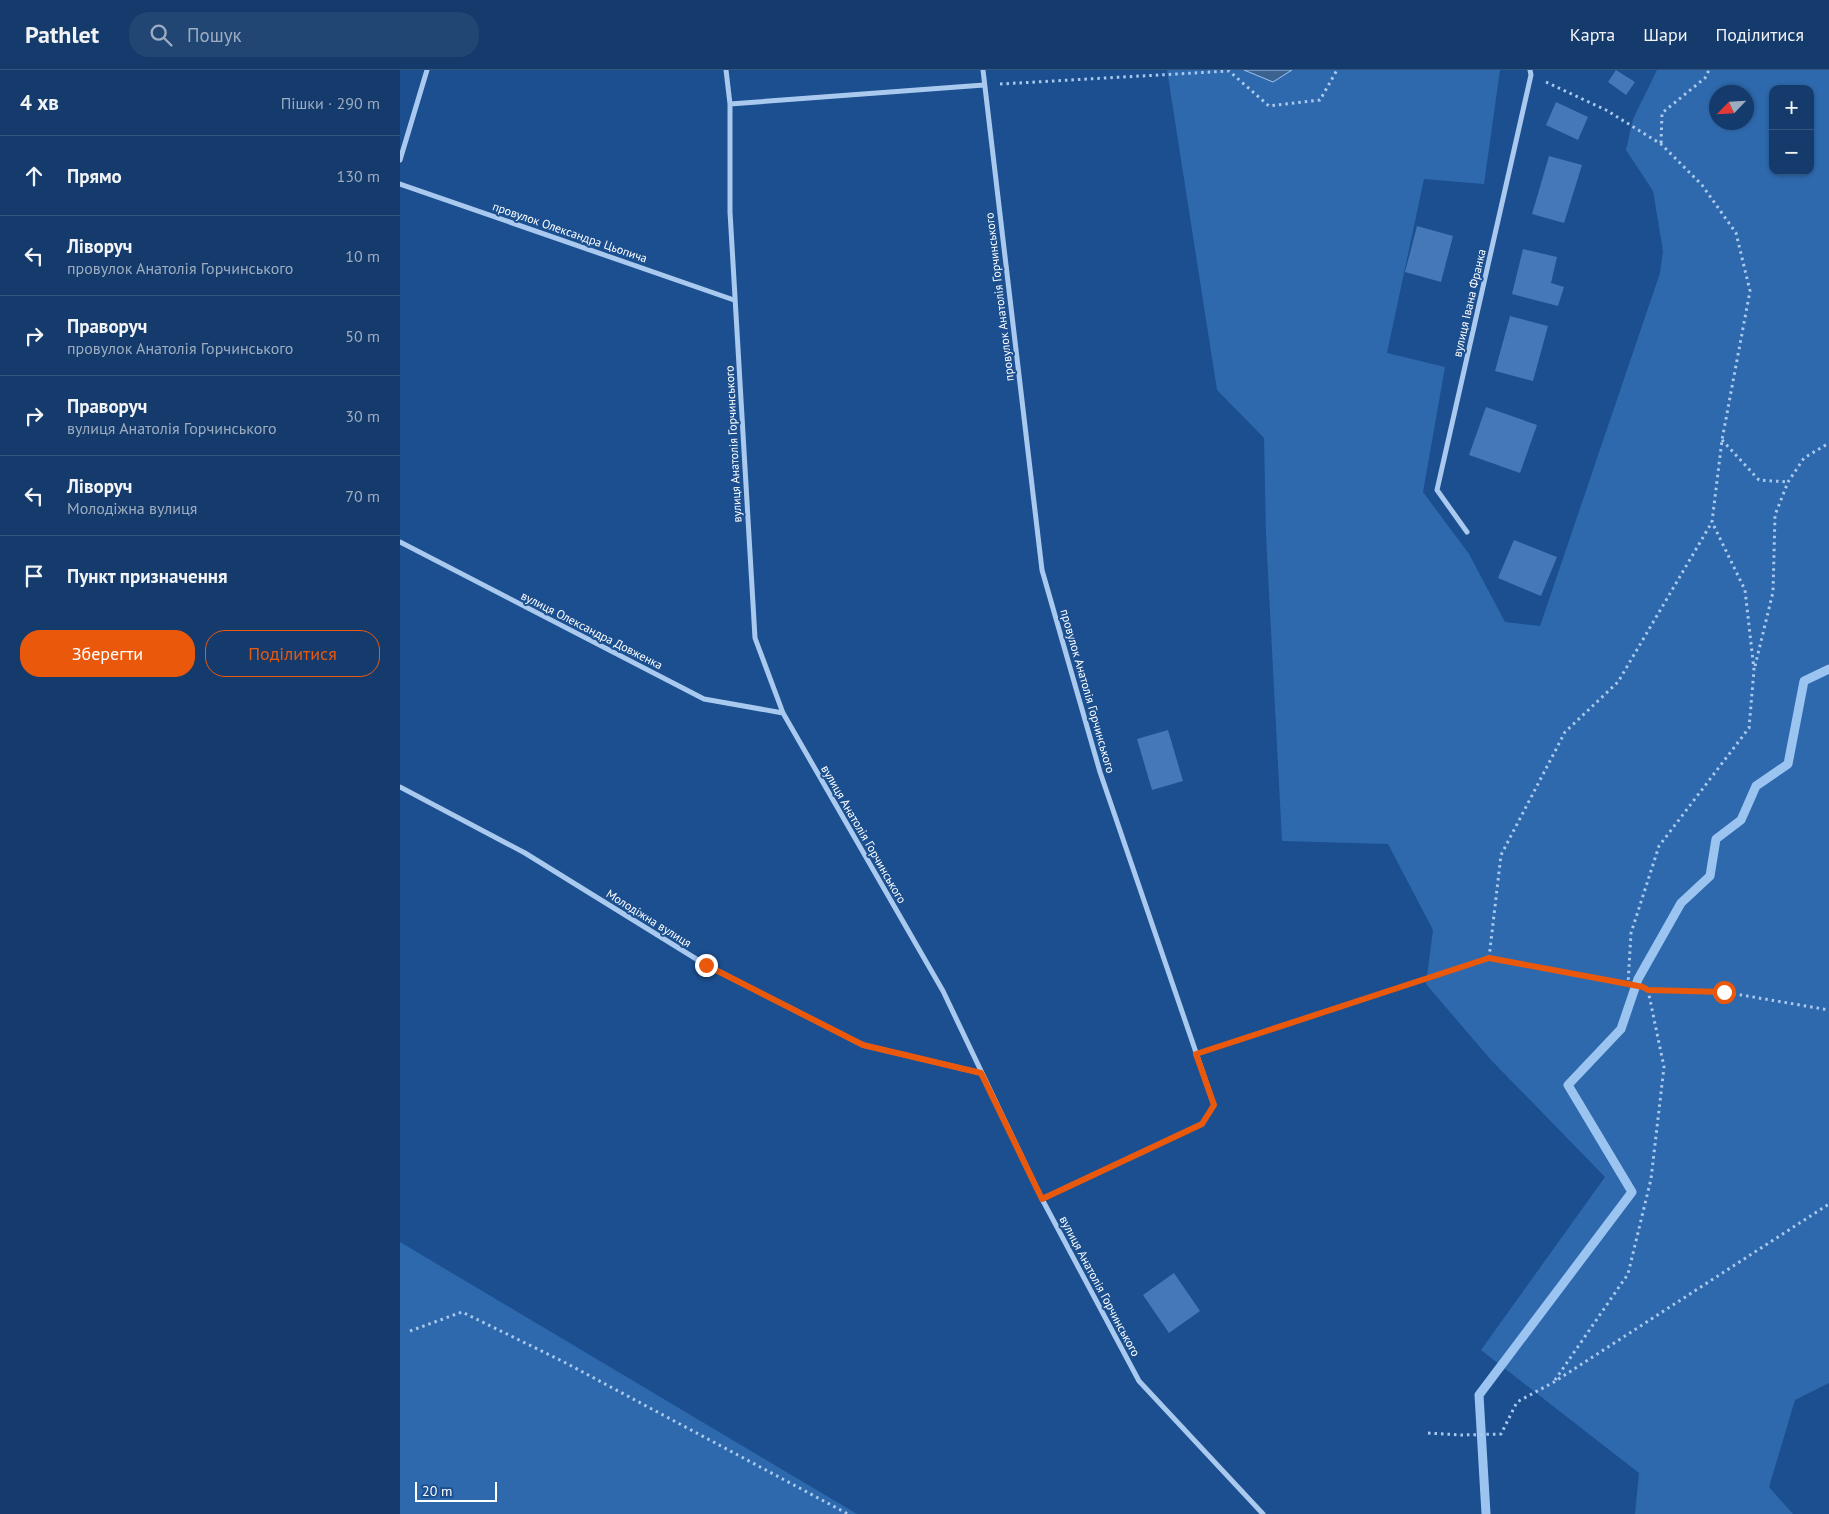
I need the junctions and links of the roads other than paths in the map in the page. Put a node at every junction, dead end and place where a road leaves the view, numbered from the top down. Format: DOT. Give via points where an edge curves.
graph roads {
  1 [pos="427,70"];
  2 [pos="726,70"];
  3 [pos="983,70"];
  4 [pos="1531,73"];
  5 [pos="984,85"];
  6 [pos="730,104"];
  7 [pos="400,160"];
  8 [pos="400,184"];
  9 [pos="734,300"];
  10 [pos="1466,532"];
  11 [pos="400,542"];
  12 [pos="783,713"];
  13 [pos="400,787"];
  14 [pos="981,1073"];
  15 [pos="1042,1199"];
  16 [pos="1263,1514"];
  1 -- 7 [label="street"];
  2 -- 6 [label="street, вулиця Анатолія Горчинського"];
  3 -- 5 [label="street, провулок Анатолія Горчинського"];
  4 -- 10 [label="street, вулиця Івана Франка" via="1437,490"];
  5 -- 6 [label="street"];
  5 -- 15 [label="street, провулок Анатолія Горчинського" via="1042,570 1100,772 1214,1105 1202,1124"];
  6 -- 9 [label="street, вулиця Анатолія Горчинського"];
  8 -- 9 [label="street, провулок Олександра Цьопича"];
  9 -- 12 [label="street, вулиця Анатолія Горчинського" via="755,638"];
  11 -- 12 [label="street, вулиця Олександра Довженка" via="704,699"];
  12 -- 14 [label="street, вулиця Анатолія Горчинського" via="943,991"];
  13 -- 14 [label="street, Молодіжна вулиця" via="525,853 706,965 863,1045"];
  14 -- 15 [label="street, вулиця Анатолія Горчинського"];
  15 -- 16 [label="street, вулиця Анатолія Горчинського" via="1139,1381"];
}
